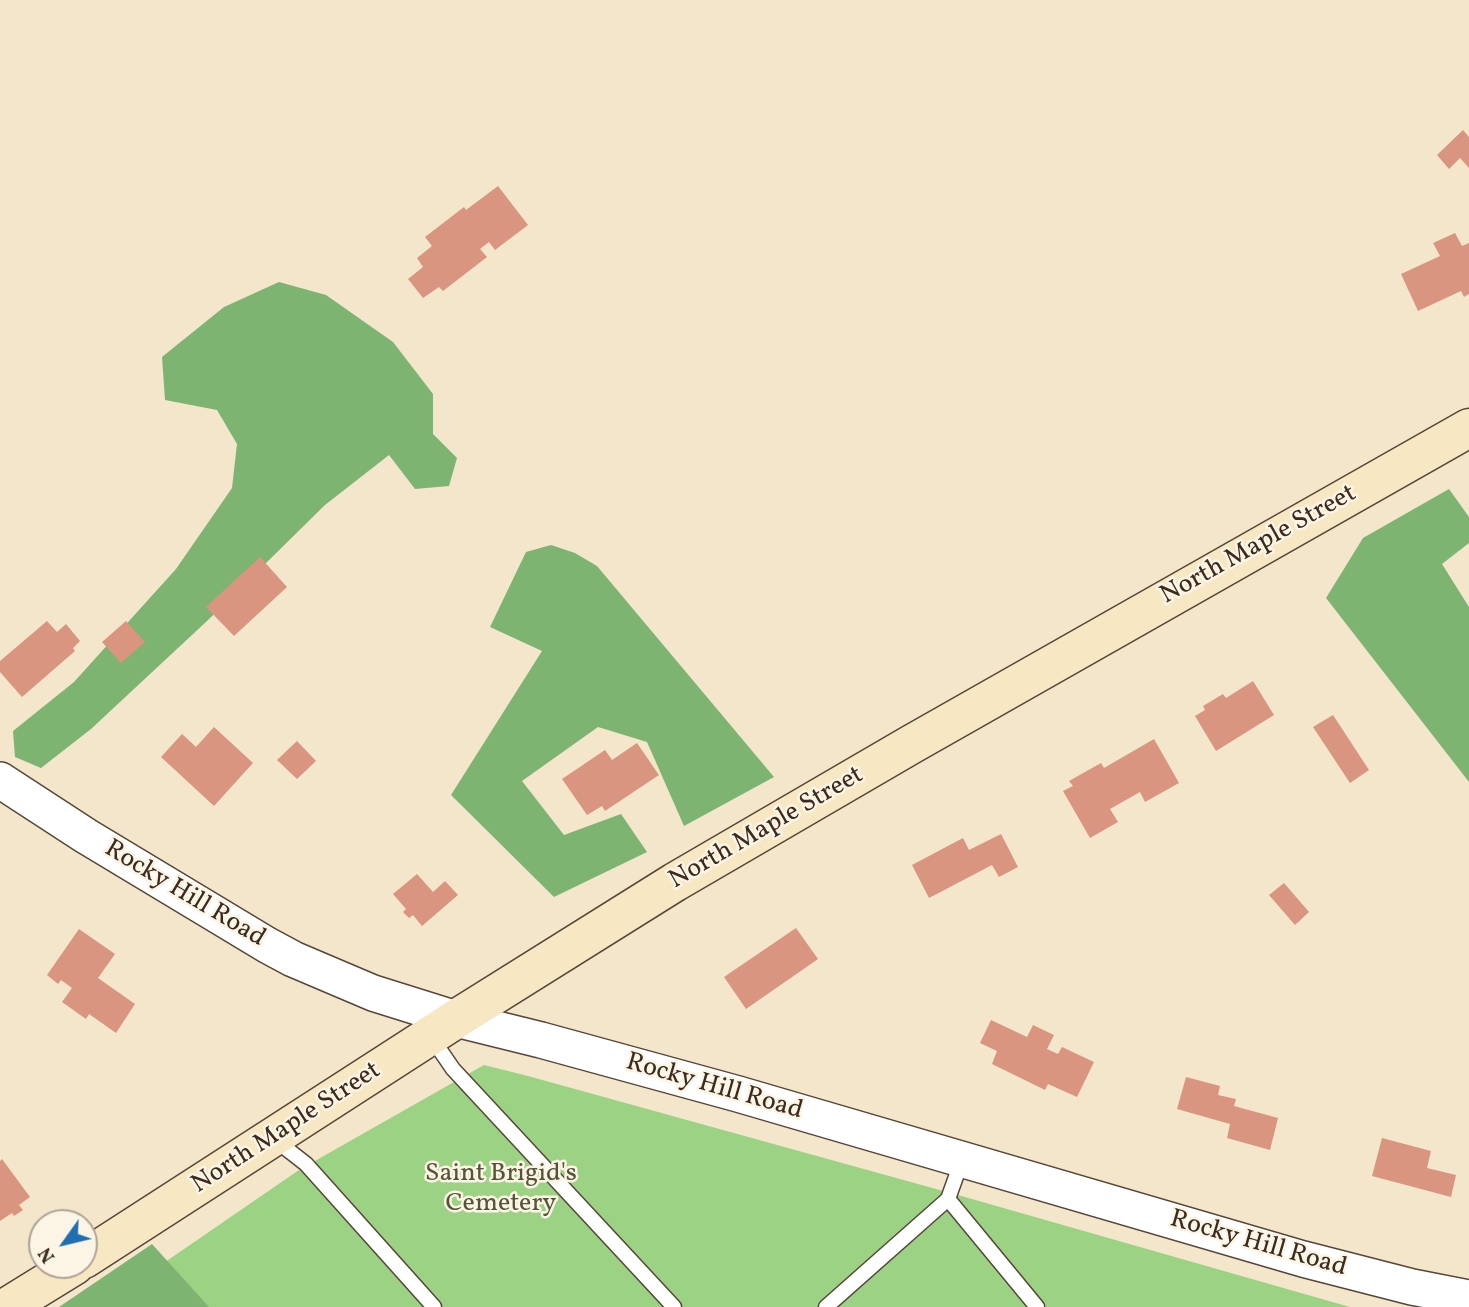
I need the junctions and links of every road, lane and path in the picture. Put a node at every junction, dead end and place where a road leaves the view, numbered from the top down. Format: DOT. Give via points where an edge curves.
graph roads {
  1 [pos="1469,428"];
  2 [pos="0,780"];
  3 [pos="443,1027"];
  4 [pos="273,1138"];
  5 [pos="962,1160"];
  6 [pos="948,1199"];
  7 [pos="98,1250"];
  8 [pos="52,1279"];
  9 [pos="1469,1298"];
  10 [pos="7,1307"];
  11 [pos="434,1307"];
  12 [pos="674,1307"];
  13 [pos="826,1307"];
  14 [pos="1037,1307"];
  1 -- 3 [label="main road, North Maple Street" via="900,751 676,882"];
  2 -- 3 [label="street, Rocky Hill Road" via="293,959"];
  3 -- 4 [label="main road, North Maple Street"];
  3 -- 5 [label="street, Rocky Hill Road" via="541,1040"];
  3 -- 12 [label="lane" via="453,1069"];
  4 -- 7 [label="main road, North Maple Street"];
  4 -- 11 [label="lane" via="306,1164"];
  5 -- 6 [label="lane"];
  5 -- 9 [label="street, Rocky Hill Road" via="1303,1259"];
  6 -- 13 [label="lane"];
  6 -- 14 [label="lane"];
  8 -- 10 [label="main road"];
}
